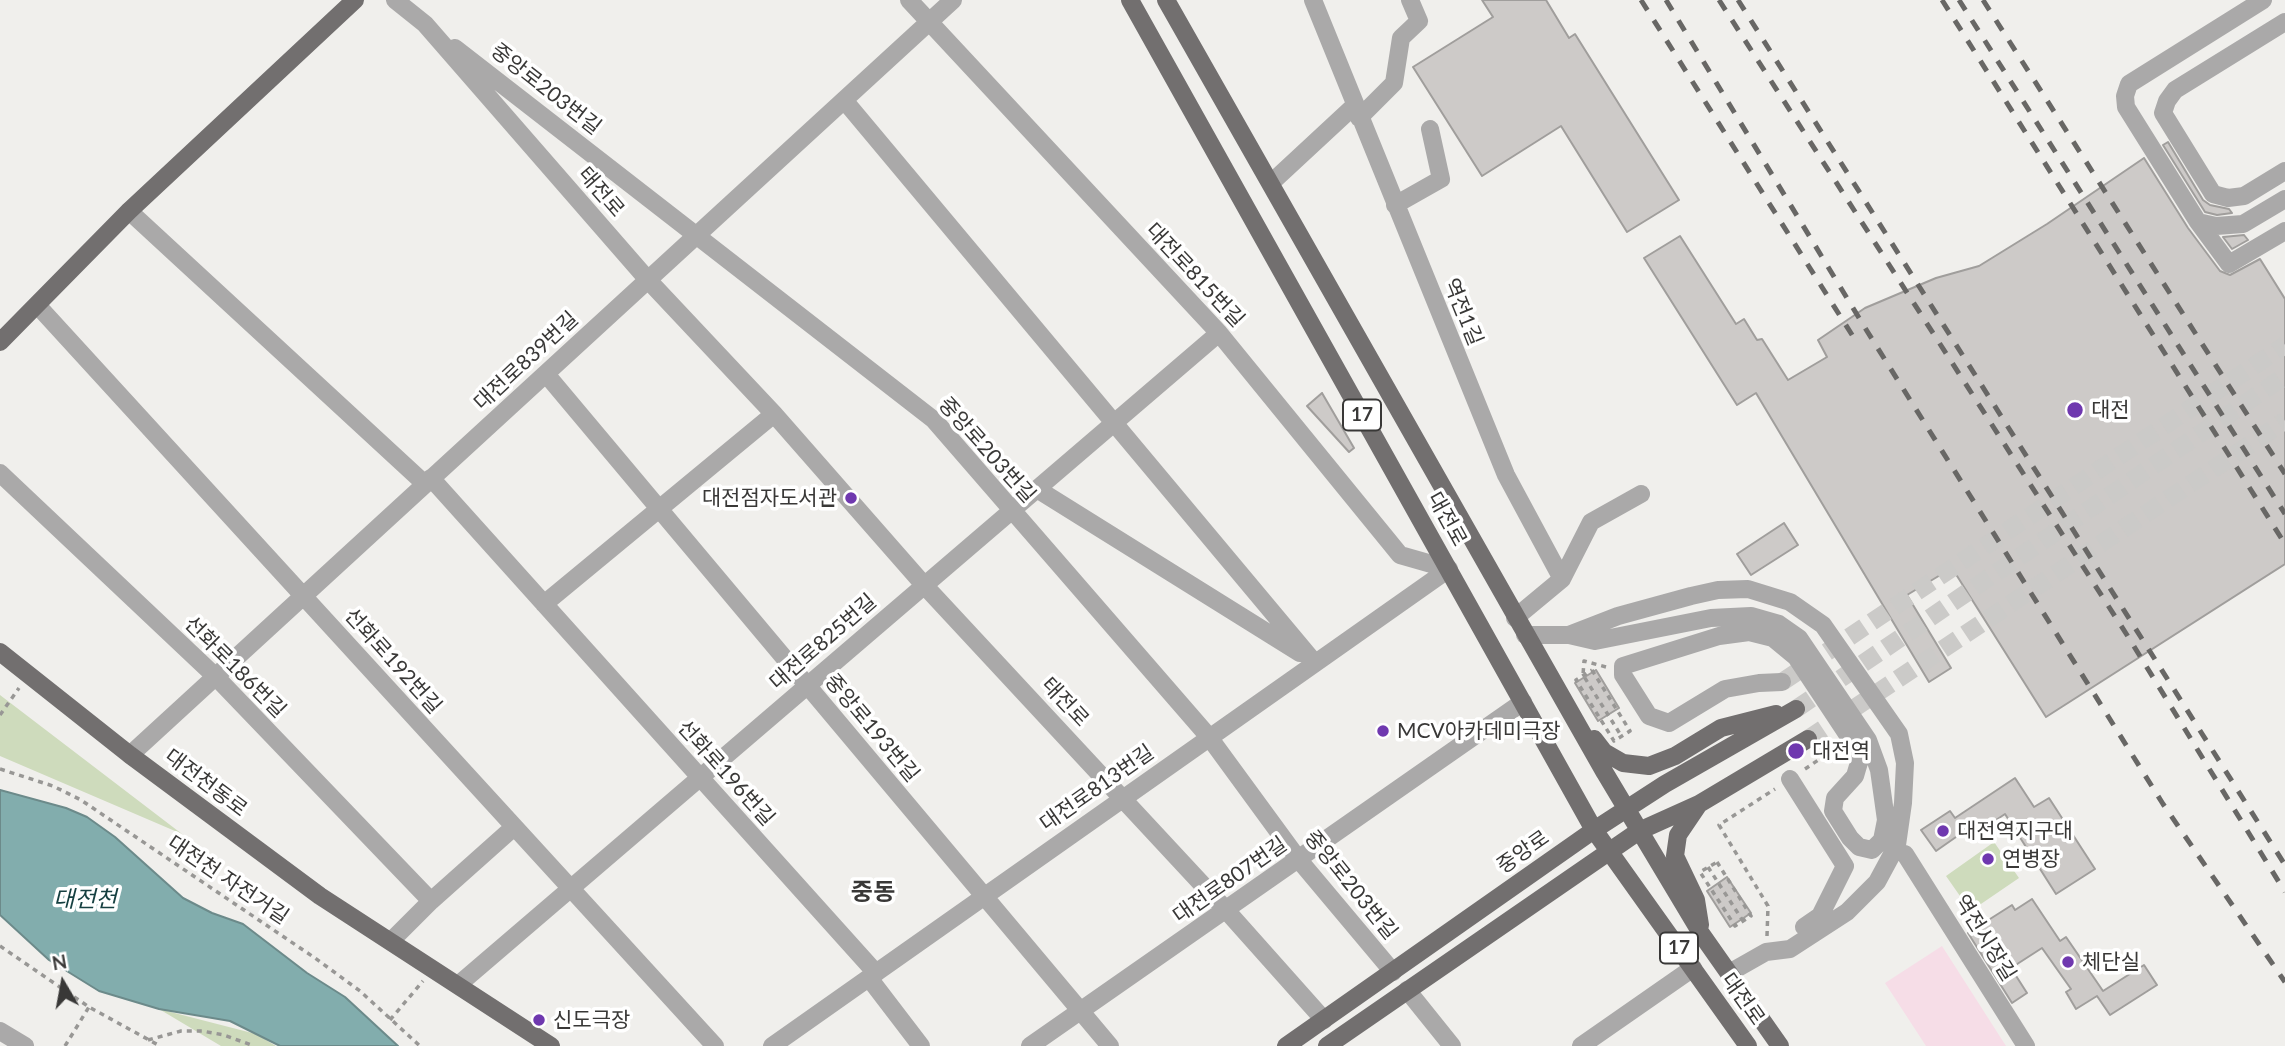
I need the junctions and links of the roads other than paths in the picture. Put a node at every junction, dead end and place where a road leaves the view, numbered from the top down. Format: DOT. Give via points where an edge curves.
graph roads {
  1 [pos="355,0"];
  2 [pos="395,0"];
  3 [pos="909,0"];
  4 [pos="953,0"];
  5 [pos="1130,0"];
  6 [pos="1166,0"];
  7 [pos="1313,0"];
  8 [pos="1410,0"];
  9 [pos="2263,0"];
  10 [pos="2285,22"];
  11 [pos="928,23"];
  12 [pos="425,24"];
  13 [pos="844,100"];
  14 [pos="1357,112"];
  15 [pos="1430,129"];
  16 [pos="2285,171"];
  17 [pos="1271,183"];
  18 [pos="2285,199"];
  19 [pos="1395,205"];
  20 [pos="129,211"];
  21 [pos="2198,222"];
  22 [pos="2285,231"];
  23 [pos="697,234"];
  24 [pos="648,280"];
  25 [pos="38,306"];
  26 [pos="1219,333"];
  27 [pos="0,342"];
  28 [pos="545,374"];
  29 [pos="774,414"];
  30 [pos="1114,423"];
  31 [pos="0,473"];
  32 [pos="428,482"];
  33 [pos="1037,489"];
  34 [pos="1641,494"];
  35 [pos="659,509"];
  36 [pos="1011,510"];
  37 [pos="1449,569"];
  38 [pos="1562,579"];
  39 [pos="924,585"];
  40 [pos="303,596"];
  41 [pos="544,604"];
  42 [pos="1515,618"];
  43 [pos="1525,635"];
  44 [pos="1569,635"];
  45 [pos="0,652"];
  46 [pos="1314,662"];
  47 [pos="216,677"];
  48 [pos="1782,682"];
  49 [pos="807,685"];
  50 [pos="1555,687"];
  51 [pos="1523,702"];
  52 [pos="1209,737"];
  53 [pos="1808,739"];
  54 [pos="130,755"];
  55 [pos="699,778"];
  56 [pos="1790,779"];
  57 [pos="1123,798"];
  58 [pos="1699,804"];
  59 [pos="1627,810"];
  60 [pos="514,827"];
  61 [pos="1594,830"];
  62 [pos="1639,831"];
  63 [pos="1607,852"];
  64 [pos="1905,854"];
  65 [pos="1299,860"];
  66 [pos="570,888"];
  67 [pos="984,896"];
  68 [pos="431,901"];
  69 [pos="1226,910"];
  70 [pos="1702,935"];
  71 [pos="391,940"];
  72 [pos="1766,952"];
  73 [pos="1693,968"];
  74 [pos="1392,972"];
  75 [pos="1729,973"];
  76 [pos="872,975"];
  77 [pos="458,985"];
  78 [pos="1407,990"];
  79 [pos="1080,1011"];
  80 [pos="1324,1020"];
  81 [pos="0,1031"];
  82 [pos="1347,1040"];
  83 [pos="25,1046"];
  84 [pos="551,1046"];
  85 [pos="715,1046"];
  86 [pos="772,1046"];
  87 [pos="921,1046"];
  88 [pos="1030,1046"];
  89 [pos="1110,1046"];
  90 [pos="1286,1046"];
  91 [pos="1327,1046"];
  92 [pos="1452,1046"];
  93 [pos="1581,1046"];
  94 [pos="1748,1046"];
  95 [pos="1780,1046"];
  96 [pos="2026,1046"];
  1 -- 20 [label="main road"];
  2 -- 12 [label="street, 태전로"];
  3 -- 11 [label="street, 대전로815번길"];
  4 -- 11 [label="street, 대전로839번길"];
  5 -- 37 [label="main road, 대전로 / 17"];
  6 -- 17 [label="main road, 대전로 / 17"];
  7 -- 14 [label="street, 역전1길"];
  8 -- 14 [label="street" via="1419,21 1401,38 1394,83"];
  9 -- 21 [label="street" via="2129,84 2125,96 2126,107"];
  10 -- 16 [label="street" via="2175,90 2163,113 2213,194 2244,196"];
  11 -- 13 [label="street, 대전로839번길"];
  11 -- 26 [label="street, 대전로815번길"];
  12 -- 23 [label="street, 중앙로203번길"];
  12 -- 24 [label="street, 태전로"];
  13 -- 23 [label="street, 대전로839번길"];
  13 -- 30 [label="street"];
  14 -- 17 [label="street"];
  14 -- 19 [label="street, 역전1길"];
  15 -- 19 [label="street" via="1441,178"];
  17 -- 42 [label="main road, 대전로 / 17"];
  18 -- 21 [label="street" via="2243,223 2216,226"];
  19 -- 38 [label="street, 역전1길" via="1506,475"];
  20 -- 25 [label="main road"];
  20 -- 32 [label="street, 선화로196번길"];
  21 -- 22 [label="street" via="2229,264"];
  23 -- 24 [label="street, 대전로839번길"];
  23 -- 36 [label="street, 중앙로203번길" via="934,420"];
  24 -- 28 [label="street, 대전로839번길"];
  24 -- 29 [label="street, 태전로"];
  25 -- 27 [label="main road"];
  25 -- 40 [label="street, 선화로192번길"];
  26 -- 30 [label="street, 대전로825번길"];
  26 -- 37 [label="street, 대전로815번길" via="1400,555"];
  28 -- 32 [label="street, 대전로839번길"];
  28 -- 35 [label="street, 중앙로193번길"];
  29 -- 35 [label="street"];
  29 -- 39 [label="street, 태전로"];
  30 -- 33 [label="street, 대전로825번길"];
  30 -- 46 [label="street"];
  31 -- 47 [label="street, 선화로186번길"];
  32 -- 40 [label="street, 대전로839번길"];
  32 -- 41 [label="street, 선화로196번길"];
  33 -- 36 [label="street, 대전로825번길"];
  33 -- 46 [label="street"];
  34 -- 38 [label="street" via="1591,522"];
  35 -- 41 [label="street"];
  35 -- 49 [label="street, 중앙로193번길"];
  36 -- 39 [label="street, 대전로825번길"];
  36 -- 52 [label="street, 중앙로203번길"];
  37 -- 46 [label="street, 대전로813번길"];
  37 -- 51 [label="main road, 대전로 / 17"];
  38 -- 42 [label="street"];
  39 -- 49 [label="street, 대전로825번길"];
  39 -- 57 [label="street, 태전로"];
  40 -- 47 [label="street, 대전로839번길"];
  40 -- 60 [label="street, 선화로192번길"];
  41 -- 55 [label="street, 선화로196번길"];
  42 -- 43 [label="main road, 대전로 / 17"];
  43 -- 44 [label="street"];
  43 -- 50 [label="main road, 대전로 / 17"];
  44 -- 48 [label="street" via="1595,641 1711,618 1751,616 1779,624 1799,638 1868,740 1879,770 1886,820 1882,840 1872,850 1859,847 1850,838 1833,811 1835,798 1855,776 1860,759 1855,746 1796,657 1773,638 1749,632 1719,636 1623,666 1623,675 1649,716 1669,723 1725,689"];
  44 -- 72 [label="street" via="1618,616 1718,590 1748,589 1790,602 1823,625 1899,734 1905,763 1897,845 1877,882 1847,912 1790,949"];
  45 -- 54 [label="main road, 대전천동로"];
  46 -- 52 [label="street, 대전로813번길"];
  47 -- 54 [label="street, 대전로839번길"];
  47 -- 68 [label="street, 선화로186번길"];
  49 -- 55 [label="street, 대전로825번길"];
  49 -- 67 [label="street, 중앙로193번길"];
  50 -- 59 [label="main road, 대전로 / 17"];
  50 -- 59 [label="main road, 중앙로" via="1604,752 1623,763 1649,766 1721,728 1796,709"];
  51 -- 61 [label="main road, 대전로 / 17"];
  51 -- 65 [label="street, 대전로807번길"];
  52 -- 57 [label="street, 대전로813번길"];
  52 -- 65 [label="street, 중앙로203번길"];
  53 -- 58 [label="main road"];
  54 -- 71 [label="main road, 대전천동로" via="320,896"];
  55 -- 66 [label="street, 대전로825번길"];
  55 -- 76 [label="street, 선화로196번길"];
  56 -- 72 [label="street" via="1845,866 1820,916"];
  57 -- 67 [label="street, 대전로813번길"];
  57 -- 69 [label="street, 태전로"];
  58 -- 62 [label="main road"];
  58 -- 70 [label="main road" via="1678,835 1675,856 1696,900"];
  59 -- 61 [label="main road, 중앙로"];
  59 -- 62 [label="main road, 대전로 / 17"];
  60 -- 66 [label="street, 선화로192번길"];
  60 -- 68 [label="street"];
  61 -- 63 [label="main road, 대전로 / 17"];
  61 -- 74 [label="main road, 중앙로"];
  62 -- 63 [label="main road"];
  62 -- 70 [label="main road, 대전로 / 17"];
  63 -- 73 [label="main road, 대전로 / 17"];
  63 -- 78 [label="main road"];
  64 -- 96 [label="street, 역전시장길"];
  65 -- 69 [label="street, 대전로807번길"];
  65 -- 74 [label="street, 중앙로203번길"];
  66 -- 77 [label="street, 대전로825번길"];
  66 -- 85 [label="street, 선화로192번길"];
  67 -- 76 [label="street, 대전로813번길"];
  67 -- 79 [label="street, 중앙로193번길"];
  68 -- 71 [label="street"];
  69 -- 79 [label="street, 대전로807번길"];
  69 -- 80 [label="street, 태전로"];
  70 -- 75 [label="main road, 대전로 / 17"];
  71 -- 77 [label="main road, 대전천동로"];
  72 -- 75 [label="street"];
  73 -- 93 [label="street"];
  73 -- 94 [label="main road, 대전로 / 17"];
  74 -- 80 [label="main road, 중앙로"];
  75 -- 95 [label="main road, 대전로 / 17"];
  76 -- 86 [label="street, 대전로813번길"];
  76 -- 87 [label="street, 선화로196번길"];
  77 -- 84 [label="main road, 대전천동로"];
  78 -- 82 [label="main road"];
  78 -- 92 [label="street"];
  79 -- 88 [label="street, 대전로807번길"];
  79 -- 89 [label="street, 중앙로193번길"];
  80 -- 90 [label="main road, 중앙로"];
  81 -- 83 [label="street"];
  82 -- 91 [label="main road"];
}
